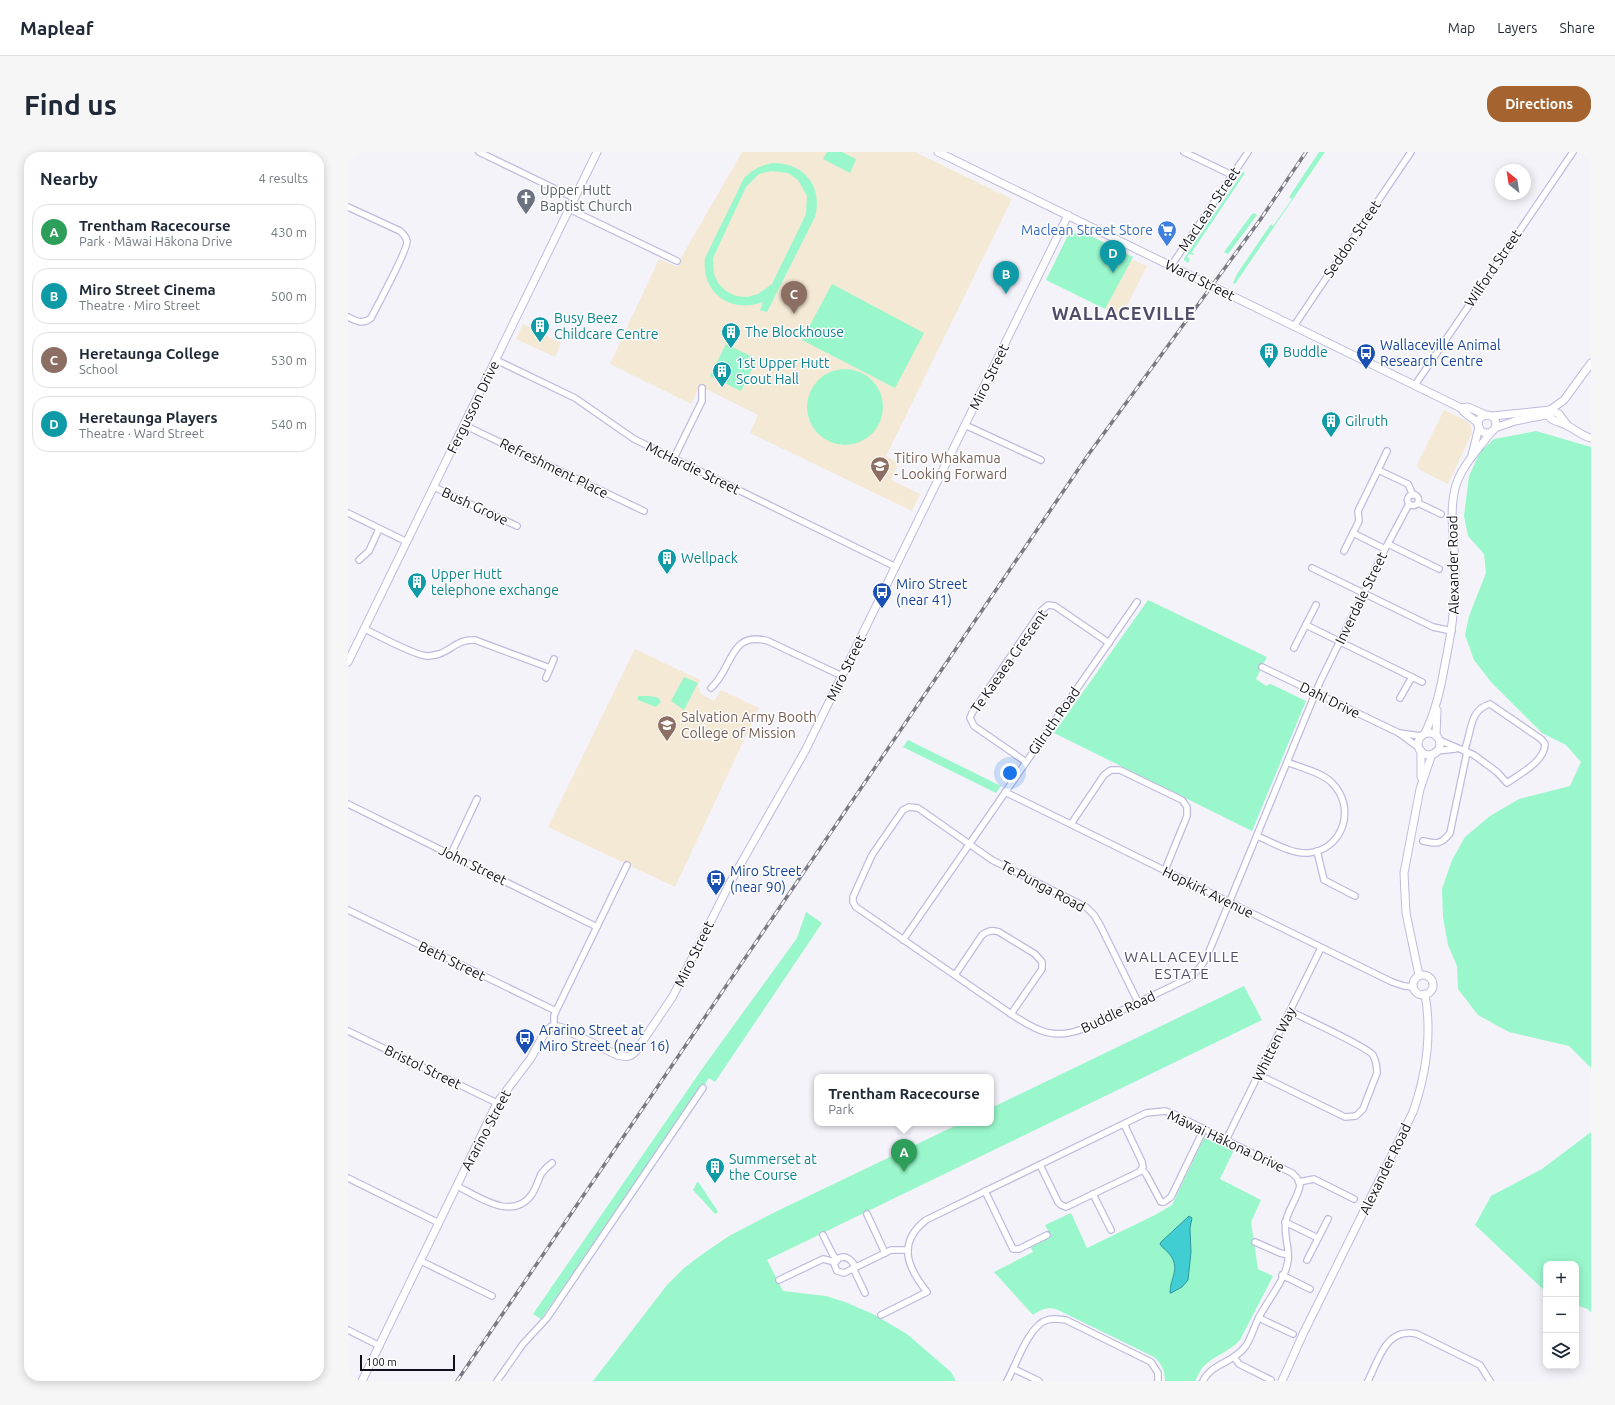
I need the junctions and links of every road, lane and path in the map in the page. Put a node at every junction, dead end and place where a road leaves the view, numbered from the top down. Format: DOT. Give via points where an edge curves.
graph roads {
  1 [pos="479,152"];
  2 [pos="597,152"];
  3 [pos="938,152"];
  4 [pos="1184,152"];
  5 [pos="1248,152"];
  6 [pos="1411,152"];
  7 [pos="1573,152"];
  8 [pos="1232,175"];
  9 [pos="574,198"];
  10 [pos="348,207"];
  11 [pos="569,209"];
  12 [pos="1068,215"];
  13 [pos="677,261"];
  14 [pos="1171,266"];
  15 [pos="348,317"];
  16 [pos="1294,326"];
  17 [pos="496,360"];
  18 [pos="1591,363"];
  19 [pos="1415,385"];
  20 [pos="702,388"];
  21 [pos="1461,408"];
  22 [pos="1550,410"];
  23 [pos="1489,415"];
  24 [pos="464,425"];
  25 [pos="965,425"];
  26 [pos="1479,425"];
  27 [pos="1493,430"];
  28 [pos="1591,438"];
  29 [pos="1387,451"];
  30 [pos="1472,455"];
  31 [pos="674,458"];
  32 [pos="1041,460"];
  33 [pos="1378,470"];
  34 [pos="434,487"];
  35 [pos="1413,494"];
  36 [pos="1418,503"];
  37 [pos="1409,504"];
  38 [pos="644,511"];
  39 [pos="348,513"];
  40 [pos="1441,514"];
  41 [pos="516,526"];
  42 [pos="379,529"];
  43 [pos="1353,533"];
  44 [pos="407,542"];
  45 [pos="1387,547"];
  46 [pos="1344,551"];
  47 [pos="359,560"];
  48 [pos="896,567"];
  49 [pos="1312,568"];
  50 [pos="1439,569"];
  51 [pos="1364,593"];
  52 [pos="1137,602"];
  53 [pos="1316,604"];
  54 [pos="1132,608"];
  55 [pos="1138,612"];
  56 [pos="1306,625"];
  57 [pos="365,629"];
  58 [pos="1452,631"];
  59 [pos="1340,642"];
  60 [pos="1109,643"];
  61 [pos="1294,648"];
  62 [pos="554,659"];
  63 [pos="348,662"];
  64 [pos="550,668"];
  65 [pos="1262,668"];
  66 [pos="842,676"];
  67 [pos="1412,677"];
  68 [pos="546,678"];
  69 [pos="1422,682"];
  70 [pos="711,688"];
  71 [pos="1316,694"];
  72 [pos="1400,698"];
  73 [pos="1438,702"];
  74 [pos="1399,733"];
  75 [pos="1423,735"];
  76 [pos="1438,738"];
  77 [pos="1420,749"];
  78 [pos="1457,749"];
  79 [pos="1465,751"];
  80 [pos="1434,753"];
  81 [pos="1026,762"];
  82 [pos="1287,762"];
  83 [pos="1420,789"];
  84 [pos="1006,792"];
  85 [pos="477,799"];
  86 [pos="348,804"];
  87 [pos="1071,824"];
  88 [pos="1256,836"];
  89 [pos="1423,841"];
  90 [pos="969,844"];
  91 [pos="1317,851"];
  92 [pos="451,854"];
  93 [pos="627,865"];
  94 [pos="1165,870"];
  95 [pos="1355,896"];
  96 [pos="1230,902"];
  97 [pos="348,910"];
  98 [pos="597,927"];
  99 [pos="903,940"];
  100 [pos="1321,948"];
  101 [pos="955,975"];
  102 [pos="1419,975"];
  103 [pos="1413,987"];
  104 [pos="1425,994"];
  105 [pos="1138,1002"];
  106 [pos="556,1011"];
  107 [pos="1290,1012"];
  108 [pos="1012,1014"];
  109 [pos="554,1026"];
  110 [pos="348,1031"];
  111 [pos="1259,1075"];
  112 [pos="703,1088"];
  113 [pos="497,1103"];
  114 [pos="1124,1124"];
  115 [pos="1204,1129"];
  116 [pos="1226,1140"];
  117 [pos="552,1163"];
  118 [pos="1040,1165"];
  119 [pos="1142,1170"];
  120 [pos="348,1178"];
  121 [pos="1299,1182"];
  122 [pos="457,1186"];
  123 [pos="985,1191"];
  124 [pos="1093,1194"];
  125 [pos="1354,1200"];
  126 [pos="867,1214"];
  127 [pos="1328,1218"];
  128 [pos="1286,1222"];
  129 [pos="439,1223"];
  130 [pos="1111,1230"];
  131 [pos="823,1234"];
  132 [pos="1047,1235"];
  133 [pos="1318,1238"];
  134 [pos="1255,1242"];
  135 [pos="908,1250"];
  136 [pos="885,1252"];
  137 [pos="1288,1255"];
  138 [pos="1307,1260"];
  139 [pos="421,1261"];
  140 [pos="836,1261"];
  141 [pos="854,1267"];
  142 [pos="1282,1276"];
  143 [pos="779,1280"];
  144 [pos="1310,1289"];
  145 [pos="865,1293"];
  146 [pos="492,1296"];
  147 [pos="881,1315"];
  148 [pos="1259,1318"];
  149 [pos="348,1330"];
  150 [pos="1293,1334"];
  151 [pos="1303,1334"];
  152 [pos="380,1346"];
  153 [pos="1234,1357"];
  154 [pos="1014,1369"];
  155 [pos="1274,1380"];
  156 [pos="362,1381"];
  157 [pos="497,1381"];
  158 [pos="1007,1381"];
  159 [pos="1039,1381"];
  160 [pos="1158,1381"];
  161 [pos="1203,1381"];
  162 [pos="1282,1381"];
  163 [pos="1368,1381"];
  164 [pos="1490,1381"];
  1 -- 9 [label="street"];
  2 -- 9 [label="street, Fergusson Drive"];
  3 -- 12 [label="street, Ward Street"];
  4 -- 8 [label="street"];
  5 -- 8 [label="street, MacLean Street"];
  6 -- 16 [label="street, Seddon Street"];
  7 -- 19 [label="street, Wilford Street"];
  8 -- 14 [label="street, MacLean Street"];
  9 -- 11 [label="street, Fergusson Drive"];
  10 -- 15 [label="street" via="400,231 405,236 407,244 371,318 361,322"];
  11 -- 13 [label="street"];
  11 -- 17 [label="street, Fergusson Drive"];
  12 -- 14 [label="street, Ward Street"];
  12 -- 25 [label="street, Miro Street"];
  14 -- 16 [label="street, Ward Street"];
  16 -- 19 [label="street, Ward Street"];
  17 -- 24 [label="street, Fergusson Drive"];
  17 -- 31 [label="street, McHardie Street" via="575,398 634,439"];
  18 -- 22 [label="street" via="1564,400"];
  19 -- 21 [label="street, Ward Street"];
  20 -- 31 [label="street" via="702,401"];
  21 -- 23 [label="street, Ward Street"];
  21 -- 26 [label="street, Ward Street"];
  22 -- 23 [label="street, Ward Street"];
  22 -- 27 [label="street" via="1546,415 1515,421"];
  22 -- 28 [label="street" via="1559,414 1568,426"];
  23 -- 26 [label="street" via="1480,418"];
  23 -- 27 [label="street" via="1496,420"];
  24 -- 34 [label="street, Fergusson Drive"];
  24 -- 38 [label="street, Refreshment Place"];
  25 -- 32 [label="street"];
  25 -- 48 [label="street, Miro Street"];
  26 -- 27 [label="street" via="1483,432"];
  26 -- 30 [label="street, Alexander Road"];
  27 -- 30 [label="street, Alexander Road"];
  29 -- 33 [label="street"];
  30 -- 58 [label="street, Alexander Road" via="1457,484 1452,507 1456,596"];
  31 -- 48 [label="street, McHardie Street"];
  33 -- 35 [label="street" via="1408,484"];
  33 -- 43 [label="street" via="1358,511 1359,520"];
  34 -- 41 [label="street, Bush Grove"];
  34 -- 44 [label="street, Fergusson Drive"];
  35 -- 36 [label="street" via="1418,498"];
  35 -- 37 [label="street, Inverdale Street" via="1408,498"];
  36 -- 37 [label="street" via="1413,506"];
  36 -- 40 [label="street"];
  37 -- 45 [label="street, Inverdale Street"];
  39 -- 42 [label="street"];
  42 -- 44 [label="street"];
  42 -- 47 [label="street" via="369,551"];
  43 -- 45 [label="street"];
  43 -- 46 [label="street"];
  44 -- 57 [label="street, Fergusson Drive"];
  45 -- 50 [label="street"];
  45 -- 51 [label="street, Inverdale Street"];
  48 -- 66 [label="street, Miro Street"];
  49 -- 51 [label="street"];
  51 -- 58 [label="street" via="1433,627"];
  51 -- 59 [label="street, Inverdale Street"];
  52 -- 54 [label="street, Gilruth Road"];
  53 -- 56 [label="street"];
  54 -- 55 [label="street"];
  54 -- 60 [label="street, Gilruth Road"];
  56 -- 59 [label="street"];
  56 -- 61 [label="street"];
  57 -- 63 [label="street, Fergusson Drive"];
  57 -- 64 [label="street" via="426,656 441,653 467,639"];
  58 -- 73 [label="street, Alexander Road"];
  59 -- 67 [label="street"];
  59 -- 71 [label="street, Inverdale Street"];
  60 -- 81 [label="street, Gilruth Road"];
  60 -- 81 [label="street, Te Kaeaea Crescent" via="1055,606 1048,605 1042,610 970,718 974,726"];
  62 -- 64 [label="street"];
  64 -- 68 [label="street"];
  65 -- 71 [label="street, Dahl Drive"];
  66 -- 70 [label="street" via="759,638 739,645 717,683"];
  66 -- 109 [label="street, Miro Street" via="805,751 724,893 673,996 632,1055 617,1055"];
  67 -- 69 [label="street"];
  67 -- 72 [label="street"];
  71 -- 74 [label="street, Dahl Drive"];
  71 -- 82 [label="street, Buddle Road"];
  73 -- 75 [label="street, Alexander Road"];
  73 -- 76 [label="street, Alexander Road"];
  74 -- 75 [label="street, Dahl Drive"];
  74 -- 77 [label="street, Dahl Drive"];
  75 -- 76 [label="street" via="1430,733"];
  75 -- 77 [label="street, Alexander Road" via="1418,741"];
  76 -- 78 [label="street"];
  76 -- 80 [label="street, Alexander Road" via="1440,745"];
  77 -- 80 [label="street" via="1427,754"];
  77 -- 83 [label="street, Alexander Road"];
  78 -- 79 [label="street"];
  78 -- 80 [label="street"];
  79 -- 79 [label="street" via="1473,718 1483,707 1490,704 1545,744 1534,764 1507,783 1497,772"];
  79 -- 89 [label="street" via="1450,833 1437,844"];
  80 -- 83 [label="street, Alexander Road"];
  81 -- 84 [label="street, Gilruth Road"];
  82 -- 88 [label="street, Buddle Road"];
  82 -- 91 [label="street" via="1329,780 1343,801 1346,815 1341,832 1330,845"];
  83 -- 102 [label="street, Alexander Road" via="1408,848 1404,884 1406,913"];
  84 -- 87 [label="street, Hopkirk Avenue"];
  84 -- 90 [label="street, Gilruth Road"];
  85 -- 92 [label="street"];
  86 -- 92 [label="street, John Street"];
  87 -- 94 [label="street, Hopkirk Avenue"];
  87 -- 94 [label="street" via="1104,774 1111,770 1120,770 1182,800 1187,807 1187,816"];
  88 -- 91 [label="street" via="1298,852"];
  88 -- 96 [label="street, Buddle Road"];
  90 -- 99 [label="street, Gilruth Road"];
  90 -- 99 [label="street, Te Punga Road" via="916,807 906,808 872,855 853,900 856,908"];
  90 -- 105 [label="street, Te Punga Road" via="992,860 1076,901 1090,911 1100,925"];
  91 -- 95 [label="street" via="1324,880"];
  92 -- 98 [label="street, John Street"];
  93 -- 98 [label="street"];
  94 -- 96 [label="street, Hopkirk Avenue"];
  96 -- 100 [label="street, Hopkirk Avenue"];
  96 -- 105 [label="street, Buddle Road" via="1205,962 1197,972"];
  97 -- 106 [label="street, Beth Street"];
  98 -- 106 [label="street"];
  99 -- 101 [label="street, Buddle Road"];
  100 -- 103 [label="street, Hopkirk Avenue" via="1392,982"];
  100 -- 107 [label="street, Whitten Way"];
  101 -- 108 [label="street, Buddle Road"];
  101 -- 108 [label="street" via="982,935 988,931 998,932 1035,954 1042,962 1042,969"];
  102 -- 103 [label="street" via="1413,981"];
  102 -- 104 [label="street" via="1426,975 1432,982 1430,991"];
  103 -- 104 [label="street" via="1416,992"];
  104 -- 151 [label="street, Alexander Road" via="1427,1055 1413,1112"];
  105 -- 108 [label="street, Buddle Road" via="1077,1031 1063,1034 1049,1034 1036,1030"];
  106 -- 109 [label="street"];
  107 -- 111 [label="street, Whitten Way"];
  107 -- 111 [label="street" via="1362,1047 1373,1056 1377,1073 1363,1109 1356,1116 1345,1117"];
  109 -- 113 [label="street, Ararino Street" via="544,1034 531,1058"];
  110 -- 113 [label="street, Bristol Street"];
  111 -- 116 [label="street, Whitten Way"];
  112 -- 157 [label="street" via="547,1318 523,1344"];
  113 -- 122 [label="street, Ararino Street"];
  114 -- 115 [label="street, Māwai Hākona Drive" via="1146,1113 1165,1111"];
  114 -- 118 [label="street, Māwai Hākona Drive"];
  114 -- 119 [label="street" via="1142,1162"];
  115 -- 116 [label="street, Māwai Hākona Drive"];
  115 -- 119 [label="street" via="1171,1197 1167,1200 1161,1202"];
  116 -- 121 [label="street, Māwai Hākona Drive" via="1292,1173"];
  117 -- 122 [label="street" via="542,1173 524,1203 514,1207 496,1205"];
  118 -- 123 [label="street, Māwai Hākona Drive"];
  118 -- 124 [label="street" via="1061,1205 1066,1207"];
  119 -- 124 [label="street"];
  120 -- 129 [label="street"];
  121 -- 125 [label="street" via="1314,1179"];
  121 -- 128 [label="street, Māwai Hākona Drive" via="1299,1190"];
  122 -- 129 [label="street, Ararino Street"];
  123 -- 132 [label="street" via="1013,1249 1019,1249"];
  123 -- 135 [label="street, Māwai Hākona Drive" via="926,1220 913,1234"];
  124 -- 130 [label="street"];
  126 -- 136 [label="street"];
  127 -- 133 [label="street"];
  128 -- 133 [label="street"];
  128 -- 137 [label="street, Māwai Hākona Drive"];
  129 -- 139 [label="street, Ararino Street"];
  131 -- 140 [label="street"];
  133 -- 138 [label="street"];
  134 -- 137 [label="street"];
  135 -- 136 [label="street"];
  135 -- 147 [label="street" via="911,1269 927,1292"];
  136 -- 141 [label="street"];
  137 -- 142 [label="street, Māwai Hākona Drive" via="1288,1264"];
  139 -- 146 [label="street"];
  139 -- 152 [label="street, Ararino Street"];
  140 -- 141 [label="street" via="841,1257 848,1258"];
  140 -- 141 [label="street" via="835,1268 841,1273"];
  140 -- 143 [label="street" via="823,1259"];
  141 -- 145 [label="street"];
  142 -- 144 [label="street"];
  142 -- 148 [label="street, Māwai Hākona Drive"];
  148 -- 150 [label="street"];
  148 -- 153 [label="street, Māwai Hākona Drive" via="1246,1346"];
  149 -- 152 [label="street"];
  151 -- 155 [label="street, Alexander Road"];
  151 -- 162 [label="street, Alexander Road"];
  152 -- 156 [label="street, Ararino Street"];
  153 -- 155 [label="street" via="1239,1364"];
  153 -- 161 [label="street, Māwai Hākona Drive" via="1208,1372"];
  154 -- 158 [label="street"];
  154 -- 159 [label="street"];
  154 -- 160 [label="street" via="1035,1328 1046,1320 1056,1318 1066,1320 1151,1362 1158,1373"];
  163 -- 164 [label="street" via="1391,1338 1410,1332 1480,1365"];
}
